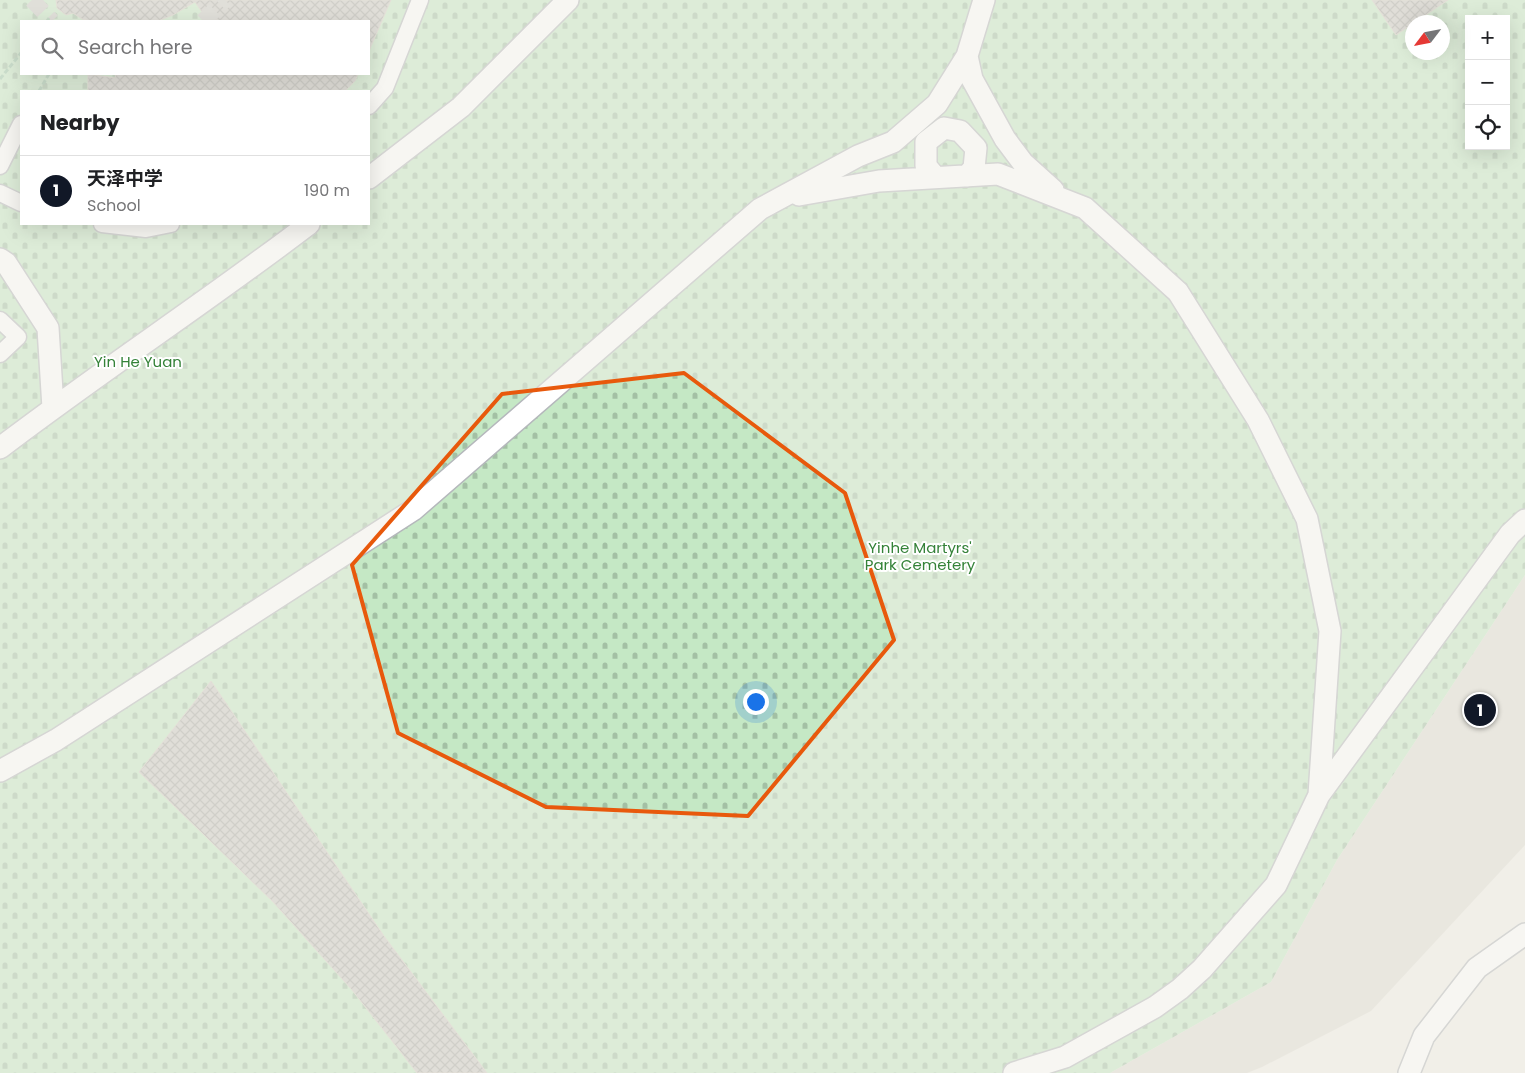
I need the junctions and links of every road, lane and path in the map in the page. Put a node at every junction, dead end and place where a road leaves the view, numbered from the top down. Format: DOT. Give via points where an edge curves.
graph roads {
  1 [pos="420,0"];
  2 [pos="568,0"];
  3 [pos="984,0"];
  4 [pos="20,54"];
  5 [pos="967,56"];
  6 [pos="48,75"];
  7 [pos="0,79"];
  8 [pos="40,90"];
  9 [pos="937,104"];
  10 [pos="370,105"];
  11 [pos="20,126"];
  12 [pos="948,128"];
  13 [pos="903,133"];
  14 [pos="926,142"];
  15 [pos="0,166"];
  16 [pos="967,176"];
  17 [pos="370,177"];
  18 [pos="935,177"];
  19 [pos="0,193"];
  20 [pos="780,198"];
  21 [pos="1063,199"];
  22 [pos="20,203"];
  23 [pos="111,225"];
  24 [pos="166,225"];
  25 [pos="308,225"];
  26 [pos="0,259"];
  27 [pos="0,320"];
  28 [pos="0,354"];
  29 [pos="53,408"];
  30 [pos="0,448"];
  31 [pos="1525,520"];
  32 [pos="0,771"];
  33 [pos="1319,795"];
  34 [pos="1525,934"];
  35 [pos="1014,1073"];
  36 [pos="1409,1073"];
  1 -- 10 [label="street" via="385,88"];
  2 -- 17 [label="street" via="461,107"];
  3 -- 5 [label="street"];
  4 -- 7 [label="path"];
  5 -- 9 [label="street"];
  5 -- 21 [label="street" via="972,79 1005,139 1024,163"];
  6 -- 8 [label="path"];
  9 -- 12 [label="street" via="935,123"];
  9 -- 13 [label="street"];
  11 -- 15 [label="street"];
  12 -- 14 [label="street"];
  12 -- 16 [label="street" via="960,131 976,148 974,168"];
  13 -- 14 [label="street" via="920,136"];
  13 -- 20 [label="street" via="893,142 858,156"];
  14 -- 18 [label="street" via="926,166"];
  16 -- 18 [label="street"];
  16 -- 21 [label="street" via="998,174"];
  18 -- 20 [label="street" via="879,181"];
  19 -- 22 [label="street"];
  20 -- 32 [label="street" via="760,209 413,510 56,740"];
  21 -- 33 [label="street" via="1085,208 1178,292 1258,420 1307,519 1330,631"];
  23 -- 24 [label="street" via="146,229"];
  25 -- 29 [label="street"];
  26 -- 29 [label="street" via="6,263 48,328"];
  27 -- 28 [label="street" via="18,337"];
  29 -- 30 [label="street"];
  31 -- 33 [label="street" via="1510,534"];
  33 -- 35 [label="street" via="1276,885 1202,969 1155,1008 1065,1057"];
  34 -- 36 [label="street" via="1477,968 1424,1036"];
}
